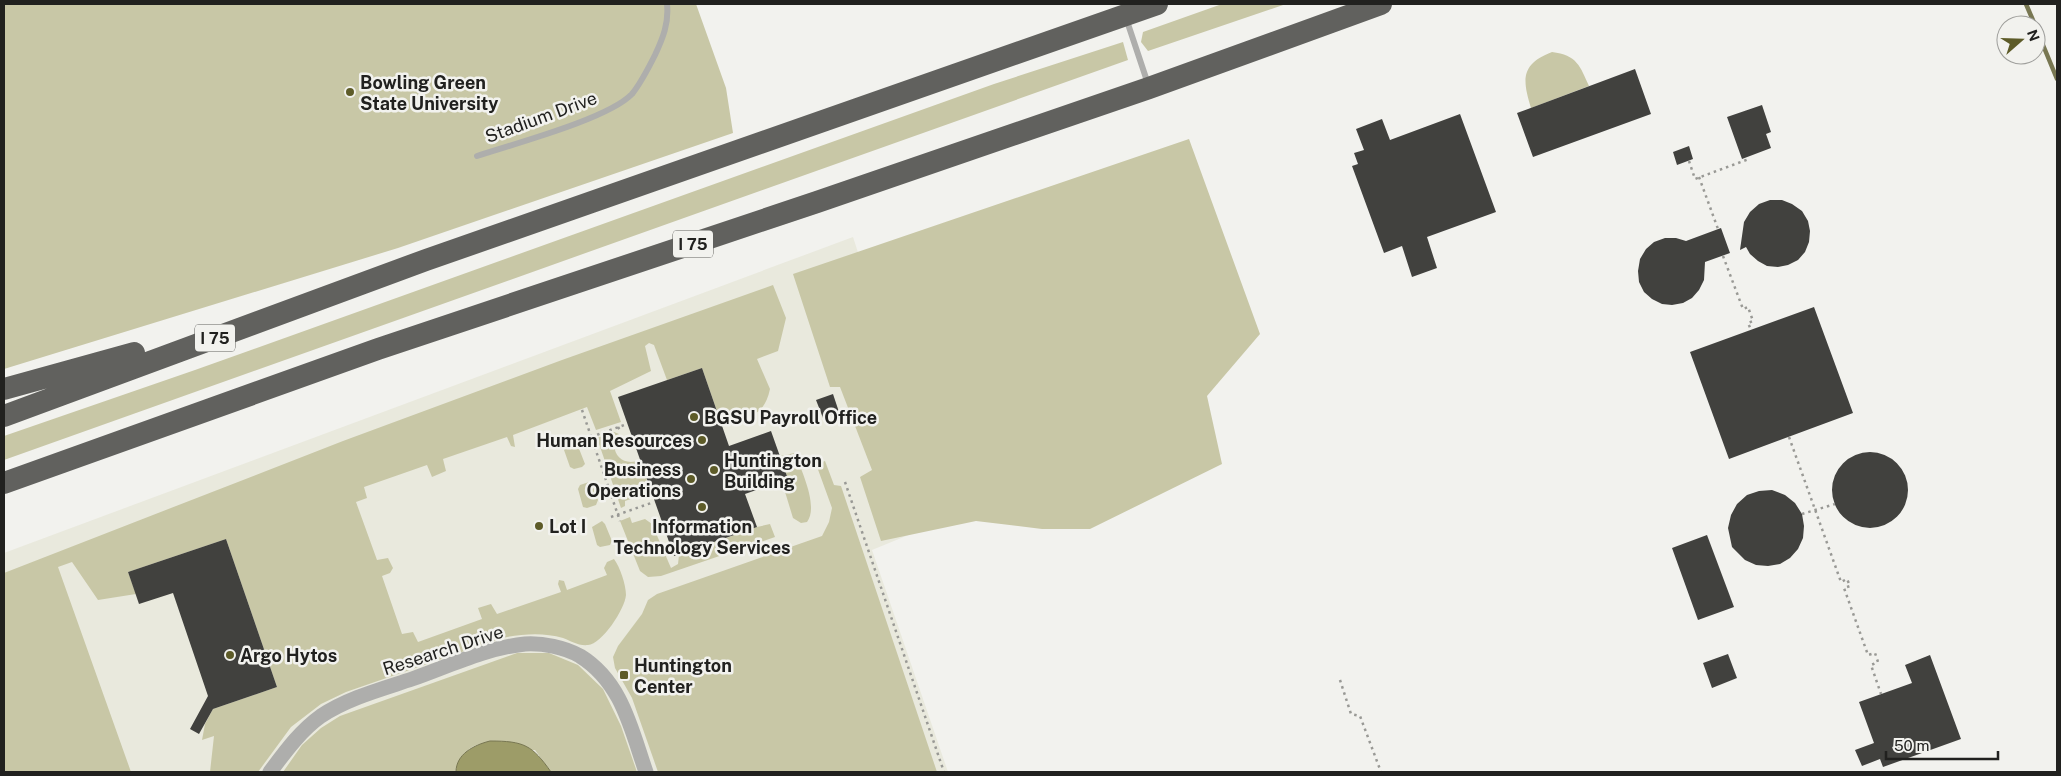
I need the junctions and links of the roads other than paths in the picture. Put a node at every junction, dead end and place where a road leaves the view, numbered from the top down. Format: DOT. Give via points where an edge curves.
graph roads {
  1 [pos="667,4"];
  2 [pos="1158,4"];
  3 [pos="1381,4"];
  4 [pos="1125,15"];
  5 [pos="1149,88"];
  6 [pos="477,156"];
  7 [pos="426,260"];
  8 [pos="4,390"];
  9 [pos="4,416"];
  10 [pos="4,483"];
  11 [pos="270,772"];
  12 [pos="646,772"];
  1 -- 6 [label="lane, Stadium Drive" via="664,37 631,94 607,110"];
  2 -- 4 [label="highway, I 75"];
  3 -- 5 [label="highway, I 75"];
  4 -- 5 [label="lane"];
  4 -- 7 [label="highway, I 75"];
  5 -- 10 [label="highway, I 75" via="378,349"];
  7 -- 8 [label="highway" via="136,352"];
  7 -- 9 [label="highway, I 75"];
  11 -- 12 [label="street, Research Drive" via="302,732 328,712 505,647 538,644 580,656 605,677 623,704"];
}
